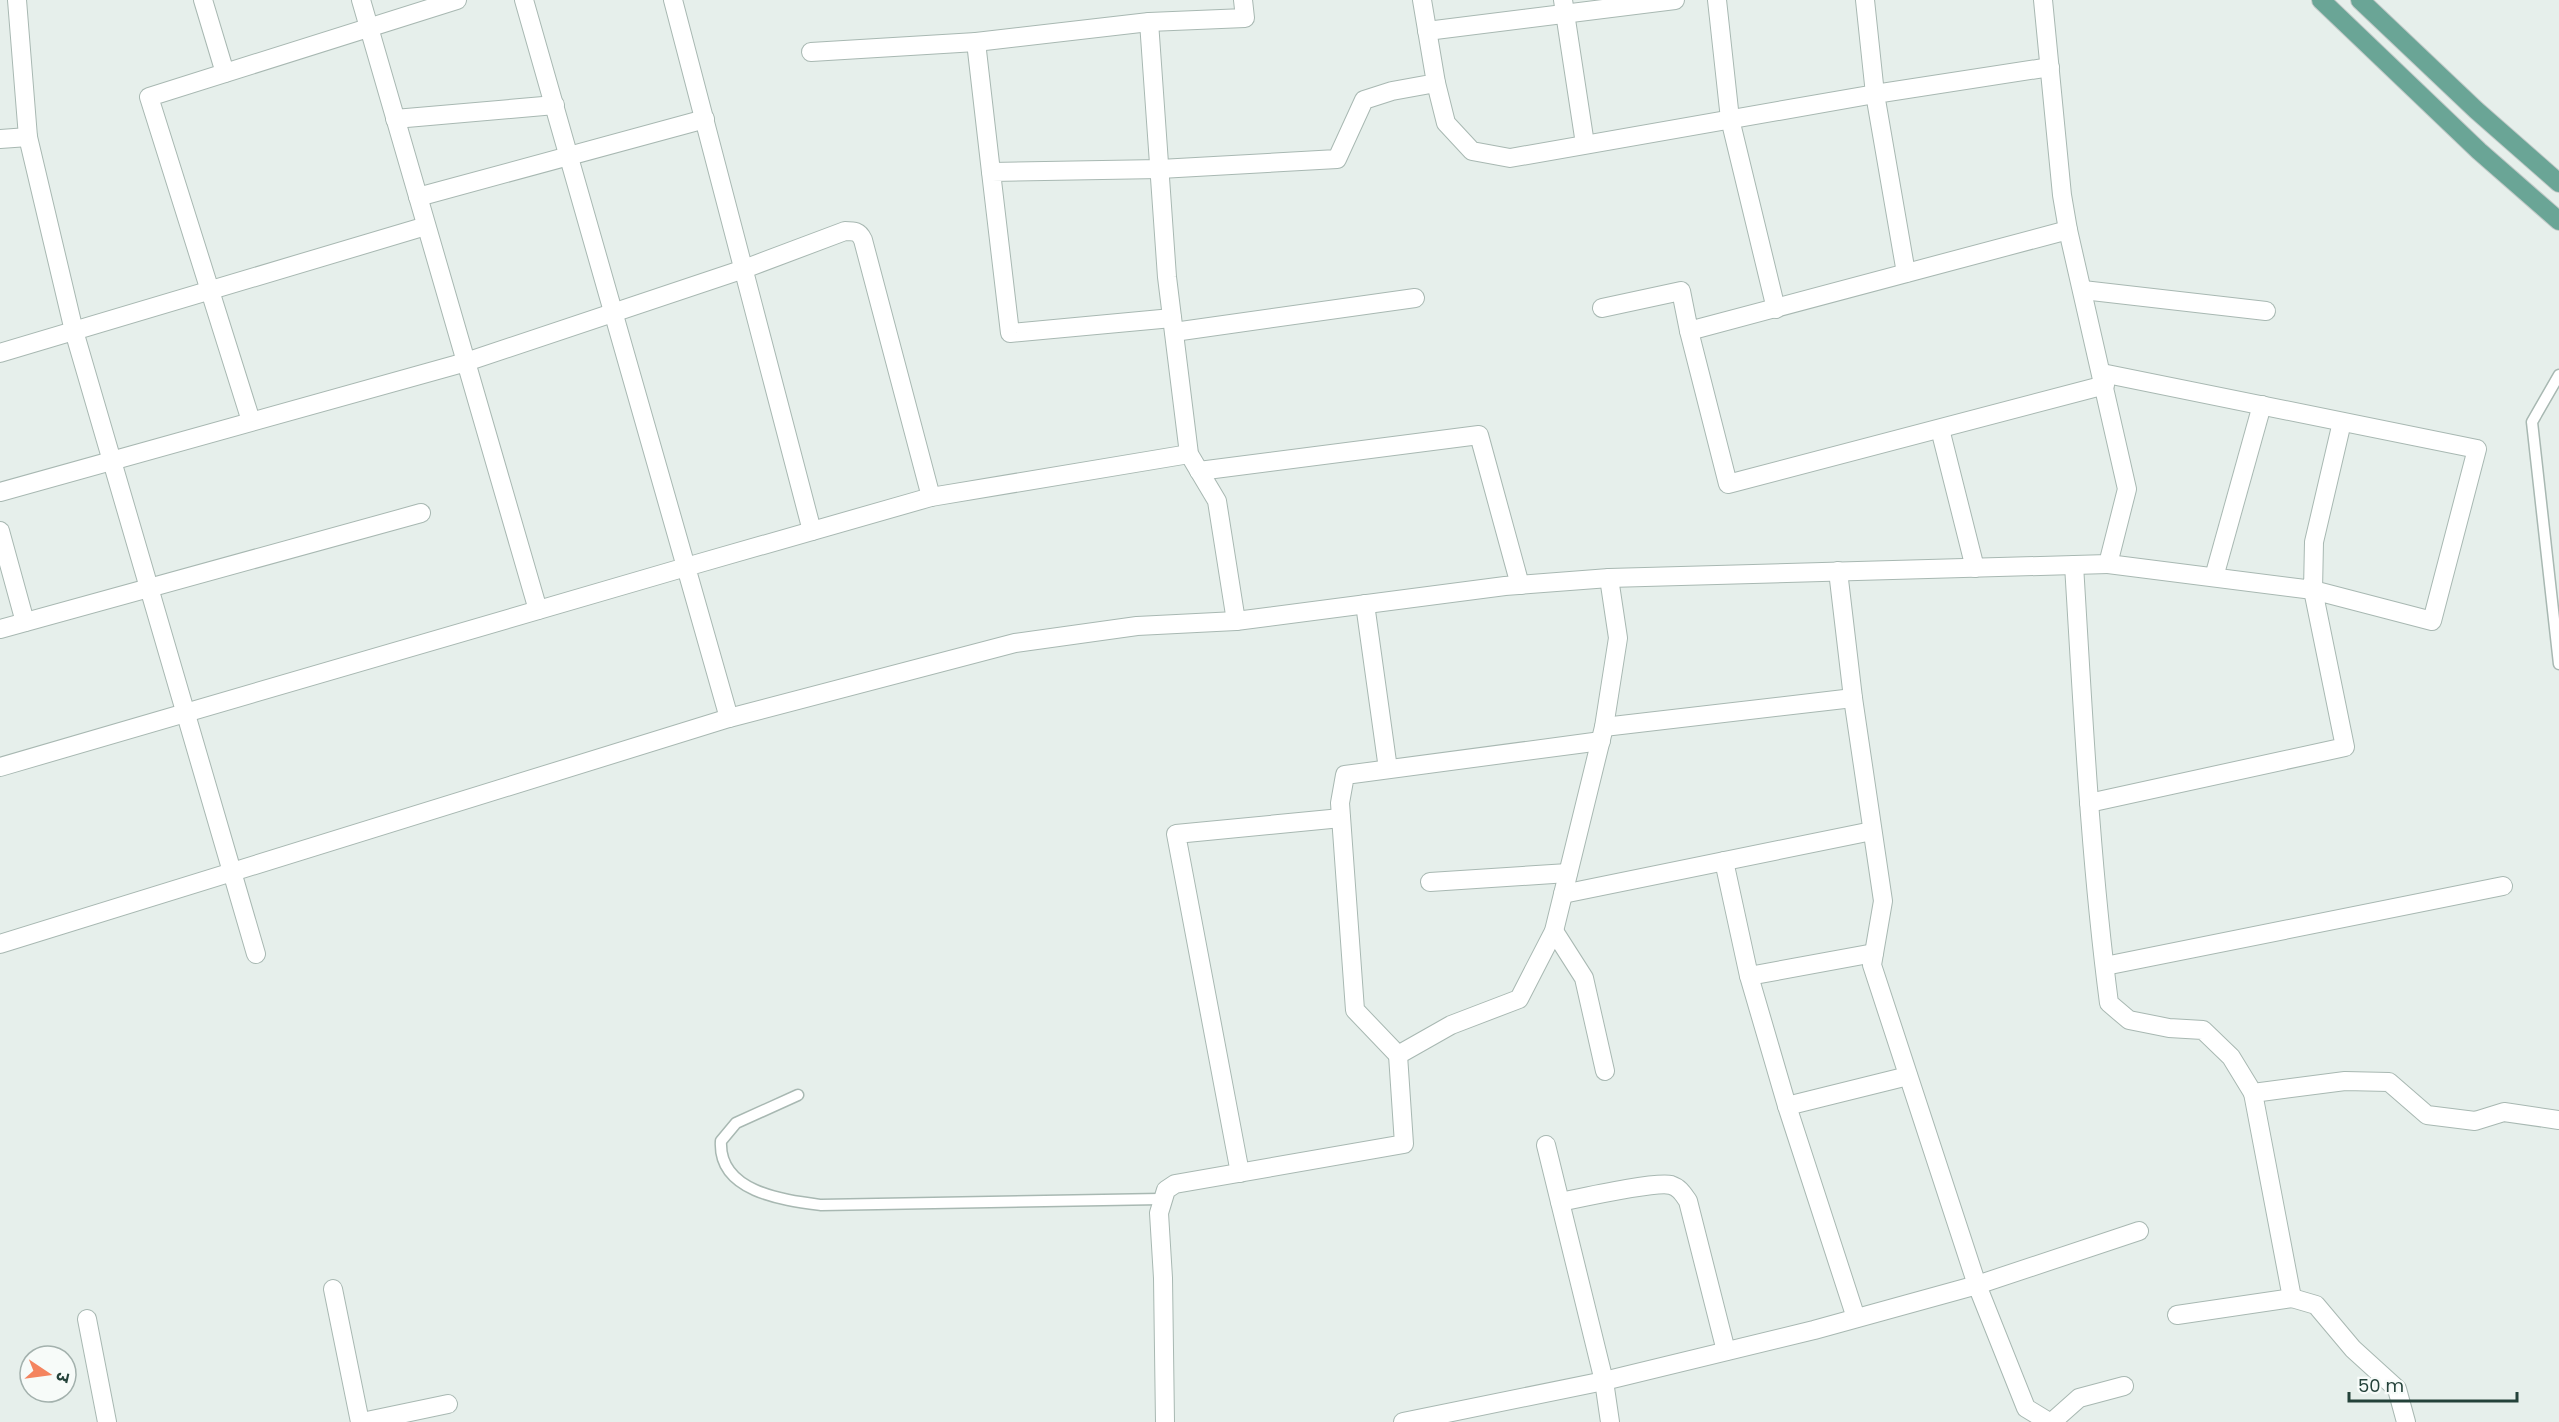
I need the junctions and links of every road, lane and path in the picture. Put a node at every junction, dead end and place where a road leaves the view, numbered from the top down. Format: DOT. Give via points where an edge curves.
graph roads {
  1 [pos="17,0"];
  2 [pos="203,0"];
  3 [pos="361,0"];
  4 [pos="456,0"];
  5 [pos="525,0"];
  6 [pos="674,0"];
  7 [pos="1243,0"];
  8 [pos="1422,0"];
  9 [pos="1675,0"];
  10 [pos="1717,0"];
  11 [pos="1865,0"];
  12 [pos="2043,0"];
  13 [pos="2321,0"];
  14 [pos="2360,0"];
  15 [pos="1564,7"];
  16 [pos="1149,22"];
  17 [pos="369,28"];
  18 [pos="1427,31"];
  19 [pos="976,42"];
  20 [pos="811,52"];
  21 [pos="2050,67"];
  22 [pos="225,73"];
  23 [pos="1436,83"];
  24 [pos="1875,94"];
  25 [pos="555,105"];
  26 [pos="395,118"];
  27 [pos="705,119"];
  28 [pos="1730,119"];
  29 [pos="28,137"];
  30 [pos="0,139"];
  31 [pos="1585,144"];
  32 [pos="569,156"];
  33 [pos="1160,169"];
  34 [pos="991,172"];
  35 [pos="2559,183"];
  36 [pos="418,197"];
  37 [pos="2559,221"];
  38 [pos="426,226"];
  39 [pos="2068,230"];
  40 [pos="744,269"];
  41 [pos="1906,273"];
  42 [pos="210,290"];
  43 [pos="2083,290"];
  44 [pos="1415,297"];
  45 [pos="1602,308"];
  46 [pos="1776,309"];
  47 [pos="2266,310"];
  48 [pos="614,313"];
  49 [pos="1173,325"];
  50 [pos="74,331"];
  51 [pos="1689,331"];
  52 [pos="0,353"];
  53 [pos="466,362"];
  54 [pos="2559,375"];
  55 [pos="2103,379"];
  56 [pos="2262,405"];
  57 [pos="251,421"];
  58 [pos="2342,422"];
  59 [pos="1940,429"];
  60 [pos="1189,454"];
  61 [pos="111,459"];
  62 [pos="1199,471"];
  63 [pos="0,492"];
  64 [pos="931,497"];
  65 [pos="421,513"];
  66 [pos="0,531"];
  67 [pos="812,531"];
  68 [pos="2108,564"];
  69 [pos="2074,565"];
  70 [pos="686,567"];
  71 [pos="1975,568"];
  72 [pos="1838,572"];
  73 [pos="2214,577"];
  74 [pos="1609,578"];
  75 [pos="1520,585"];
  76 [pos="149,587"];
  77 [pos="2313,590"];
  78 [pos="1365,604"];
  79 [pos="538,610"];
  80 [pos="1236,621"];
  81 [pos="26,622"];
  82 [pos="0,628"];
  83 [pos="2559,664"];
  84 [pos="1853,698"];
  85 [pos="186,713"];
  86 [pos="729,718"];
  87 [pos="1603,734"];
  88 [pos="1,761"];
  89 [pos="1388,769"];
  90 [pos="2089,804"];
  91 [pos="1341,818"];
  92 [pos="1872,831"];
  93 [pos="1724,861"];
  94 [pos="232,872"];
  95 [pos="1568,873"];
  96 [pos="1430,882"];
  97 [pos="2503,886"];
  98 [pos="1563,894"];
  99 [pos="1554,931"];
  100 [pos="0,944"];
  101 [pos="1874,953"];
  102 [pos="256,954"];
  103 [pos="2105,966"];
  104 [pos="1749,976"];
  105 [pos="1398,1055"];
  106 [pos="1605,1071"];
  107 [pos="1908,1076"];
  108 [pos="2253,1093"];
  109 [pos="798,1095"];
  110 [pos="1787,1106"];
  111 [pos="2559,1120"];
  112 [pos="1546,1145"];
  113 [pos="1240,1173"];
  114 [pos="1161,1199"];
  115 [pos="1560,1202"];
  116 [pos="2139,1231"];
  117 [pos="1977,1285"];
  118 [pos="333,1289"];
  119 [pos="2292,1298"];
  120 [pos="2177,1316"];
  121 [pos="1856,1318"];
  122 [pos="87,1319"];
  123 [pos="1726,1351"];
  124 [pos="1604,1381"];
  125 [pos="2124,1386"];
  126 [pos="448,1404"];
  127 [pos="106,1422"];
  128 [pos="361,1422"];
  129 [pos="1165,1422"];
  130 [pos="1403,1422"];
  131 [pos="1610,1422"];
  132 [pos="2051,1422"];
  133 [pos="2406,1422"];
  1 -- 29 [label="street"];
  2 -- 22 [label="street"];
  3 -- 17 [label="street"];
  4 -- 17 [label="street"];
  5 -- 25 [label="street"];
  6 -- 27 [label="street"];
  7 -- 16 [label="street" via="1245,18"];
  8 -- 18 [label="street"];
  9 -- 15 [label="street"];
  10 -- 28 [label="street"];
  11 -- 24 [label="street"];
  12 -- 21 [label="street"];
  13 -- 37 [label="main road" via="2479,151"];
  14 -- 35 [label="main road"];
  15 -- 18 [label="street"];
  15 -- 31 [label="street"];
  16 -- 19 [label="street"];
  16 -- 33 [label="street"];
  17 -- 22 [label="street"];
  17 -- 26 [label="street"];
  18 -- 23 [label="street"];
  19 -- 20 [label="street"];
  19 -- 34 [label="street"];
  21 -- 24 [label="street"];
  21 -- 39 [label="street"];
  22 -- 42 [label="street" via="149,97"];
  23 -- 31 [label="street" via="1446,123 1472,151 1510,158"];
  23 -- 33 [label="street" via="1364,100 1337,159"];
  24 -- 28 [label="street"];
  24 -- 41 [label="street"];
  25 -- 26 [label="street"];
  25 -- 32 [label="street"];
  26 -- 36 [label="street"];
  27 -- 32 [label="street"];
  27 -- 40 [label="street"];
  28 -- 31 [label="street"];
  28 -- 46 [label="street"];
  29 -- 30 [label="street"];
  29 -- 50 [label="street"];
  32 -- 36 [label="street"];
  32 -- 48 [label="street"];
  33 -- 34 [label="street"];
  33 -- 49 [label="street"];
  34 -- 49 [label="street" via="1010,333"];
  36 -- 38 [label="street"];
  38 -- 42 [label="street"];
  38 -- 53 [label="street"];
  39 -- 41 [label="street"];
  39 -- 43 [label="street"];
  40 -- 48 [label="street"];
  40 -- 64 [label="street" via="845,231 861,234"];
  40 -- 67 [label="street"];
  41 -- 46 [label="street"];
  42 -- 50 [label="street"];
  42 -- 57 [label="street"];
  43 -- 47 [label="street"];
  43 -- 55 [label="street"];
  44 -- 49 [label="street"];
  45 -- 51 [label="street" via="1681,291"];
  46 -- 51 [label="street"];
  48 -- 53 [label="street"];
  48 -- 70 [label="street"];
  49 -- 60 [label="street"];
  50 -- 52 [label="street"];
  50 -- 61 [label="street"];
  51 -- 59 [label="street" via="1728,484"];
  53 -- 57 [label="street"];
  53 -- 79 [label="street"];
  54 -- 83 [label="lane" via="2532,422"];
  55 -- 56 [label="street"];
  55 -- 59 [label="street"];
  55 -- 68 [label="street" via="2127,489"];
  56 -- 58 [label="street"];
  56 -- 73 [label="street"];
  57 -- 61 [label="street"];
  58 -- 77 [label="street" via="2314,542"];
  58 -- 77 [label="street" via="2477,449 2432,621"];
  59 -- 71 [label="street"];
  60 -- 62 [label="street"];
  60 -- 64 [label="street"];
  61 -- 63 [label="street"];
  61 -- 76 [label="street"];
  62 -- 75 [label="street" via="1479,435"];
  62 -- 80 [label="street" via="1217,501"];
  64 -- 67 [label="street"];
  65 -- 76 [label="street"];
  66 -- 81 [label="street"];
  67 -- 70 [label="street"];
  68 -- 69 [label="street"];
  68 -- 73 [label="street"];
  69 -- 71 [label="street"];
  69 -- 90 [label="street"];
  70 -- 79 [label="street"];
  70 -- 86 [label="street"];
  71 -- 72 [label="street"];
  72 -- 74 [label="street"];
  72 -- 84 [label="street"];
  73 -- 77 [label="street"];
  74 -- 75 [label="street"];
  74 -- 87 [label="street" via="1618,638"];
  75 -- 78 [label="street"];
  76 -- 81 [label="street"];
  76 -- 85 [label="street"];
  77 -- 90 [label="street" via="2345,747"];
  78 -- 80 [label="street"];
  78 -- 89 [label="street"];
  79 -- 85 [label="street"];
  80 -- 86 [label="street" via="1137,626 1015,643"];
  81 -- 82 [label="street"];
  84 -- 87 [label="street"];
  84 -- 92 [label="street"];
  85 -- 88 [label="street"];
  85 -- 94 [label="street"];
  86 -- 94 [label="street"];
  87 -- 89 [label="street"];
  87 -- 95 [label="street"];
  89 -- 91 [label="street" via="1346,775"];
  90 -- 103 [label="street"];
  91 -- 105 [label="street" via="1355,1010"];
  91 -- 113 [label="street" via="1176,834"];
  92 -- 93 [label="street"];
  92 -- 101 [label="street" via="1882,901"];
  93 -- 98 [label="street"];
  93 -- 104 [label="street"];
  94 -- 100 [label="street"];
  94 -- 102 [label="street"];
  95 -- 96 [label="street"];
  95 -- 98 [label="street"];
  97 -- 103 [label="street"];
  98 -- 99 [label="street"];
  99 -- 105 [label="street" via="1519,999 1451,1025"];
  99 -- 106 [label="street" via="1584,978"];
  101 -- 104 [label="street"];
  101 -- 107 [label="street" via="1872,965"];
  103 -- 108 [label="street" via="2109,1003 2129,1020 2203,1030 2232,1057"];
  104 -- 110 [label="street"];
  105 -- 113 [label="street" via="1404,1144"];
  107 -- 110 [label="street"];
  107 -- 117 [label="street"];
  108 -- 111 [label="street" via="2344,1081 2389,1082 2427,1115 2475,1121 2504,1112"];
  108 -- 119 [label="street"];
  109 -- 114 [label="lane" via="736,1123 721,1141 722,1161 728,1170 758,1191 776,1198 821,1205"];
  110 -- 121 [label="street"];
  112 -- 115 [label="street"];
  113 -- 114 [label="street" via="1175,1184"];
  114 -- 129 [label="street"];
  115 -- 123 [label="street" via="1656,1185 1667,1184 1681,1191 1688,1201"];
  115 -- 124 [label="street"];
  116 -- 117 [label="street"];
  117 -- 121 [label="street"];
  117 -- 132 [label="street" via="2026,1408"];
  118 -- 128 [label="street"];
  119 -- 120 [label="street"];
  119 -- 133 [label="street" via="2316,1305 2353,1348 2397,1389"];
  121 -- 123 [label="street"];
  122 -- 127 [label="street"];
  123 -- 124 [label="street"];
  124 -- 130 [label="street"];
  124 -- 131 [label="street"];
  125 -- 132 [label="street" via="2079,1398"];
  126 -- 128 [label="street"];
}
